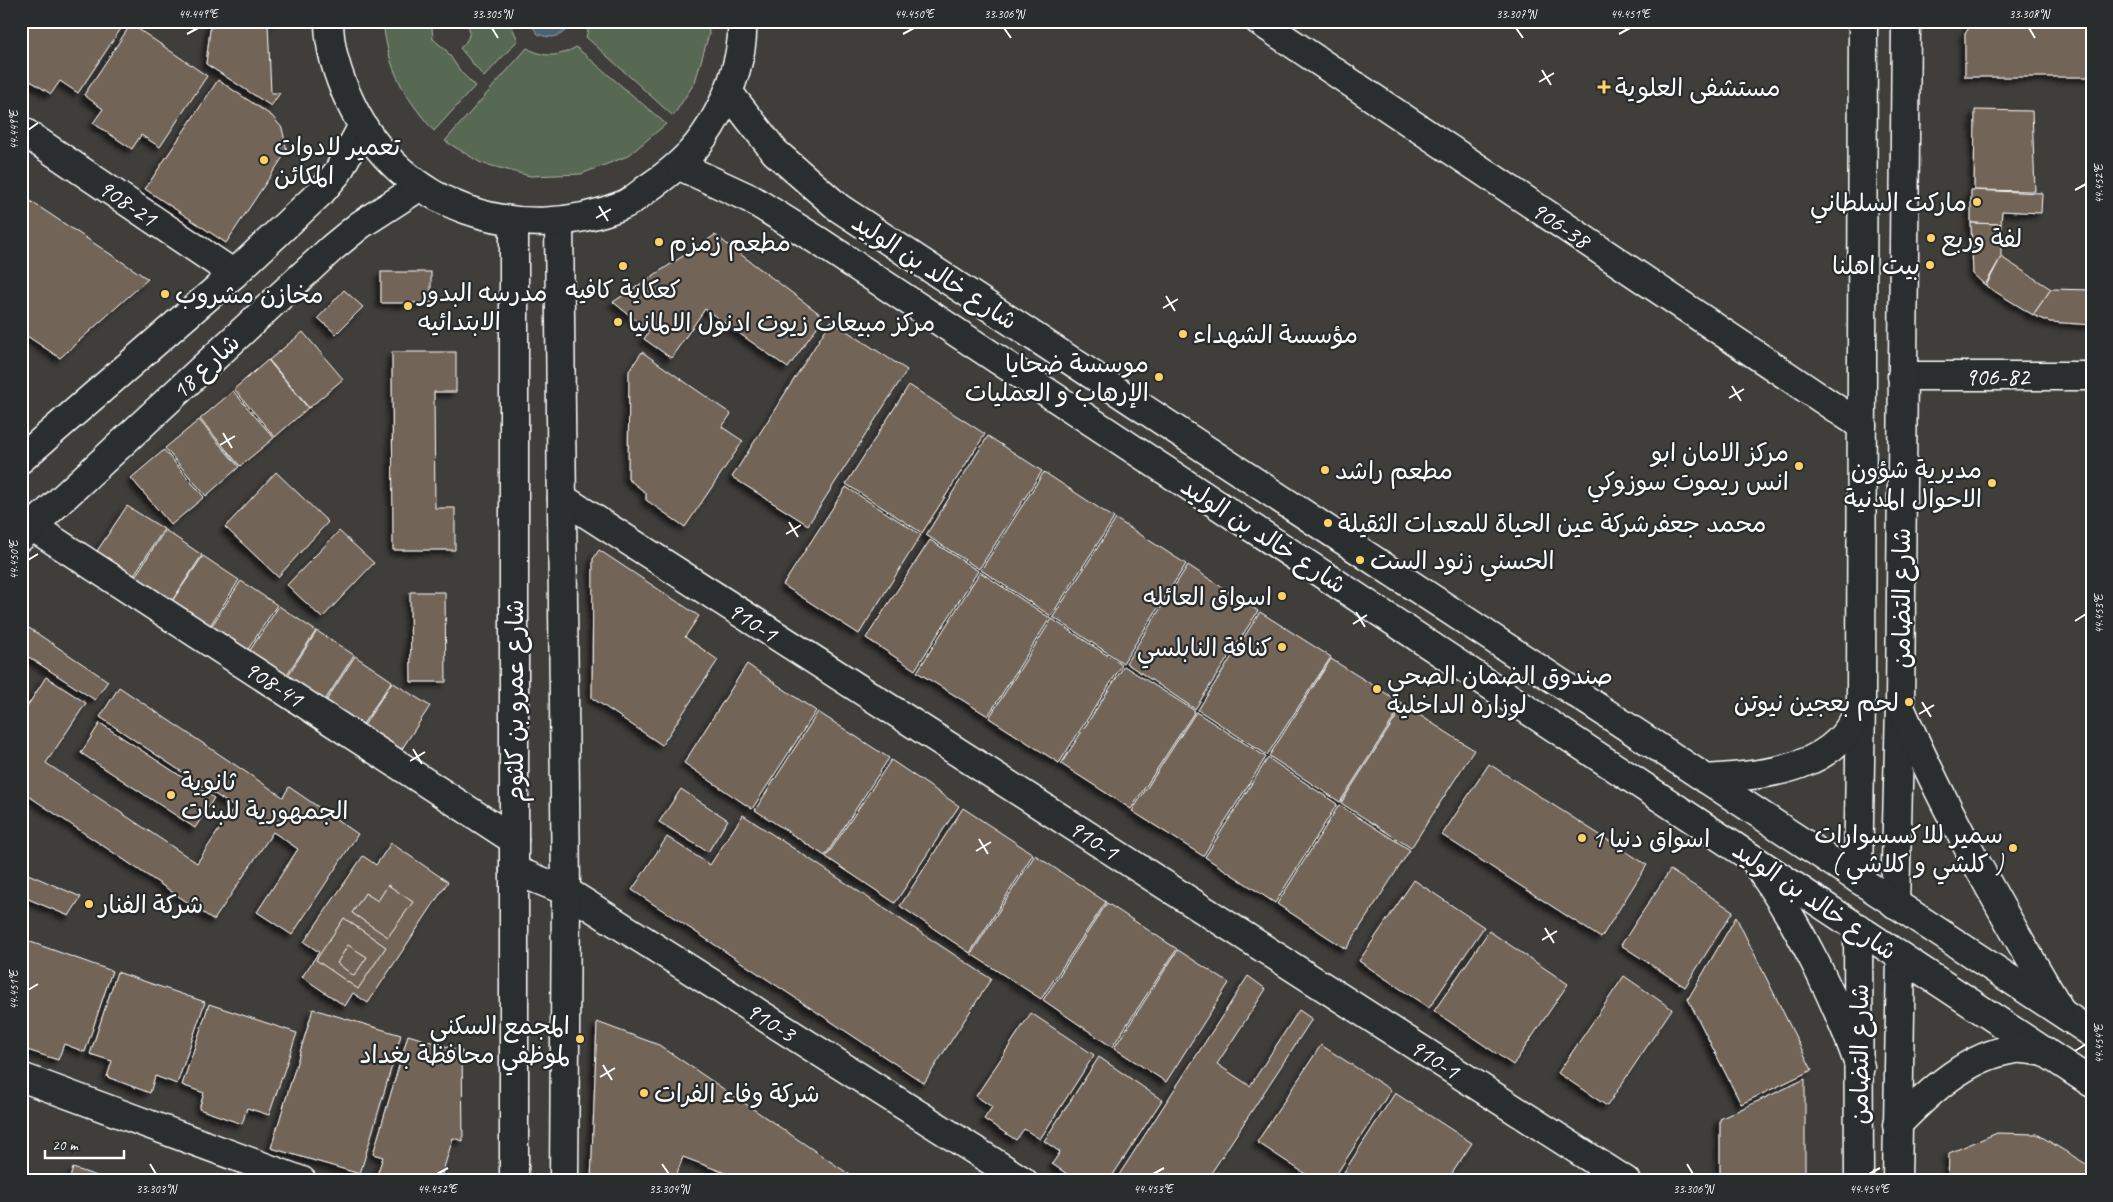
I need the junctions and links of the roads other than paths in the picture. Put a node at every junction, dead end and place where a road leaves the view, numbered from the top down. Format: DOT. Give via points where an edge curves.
graph roads {
  1 [pos="329,21"];
  2 [pos="742,21"];
  3 [pos="1259,21"];
  4 [pos="1863,21"];
  5 [pos="1906,21"];
  6 [pos="729,93"];
  7 [pos="362,128"];
  8 [pos="21,130"];
  9 [pos="680,166"];
  10 [pos="419,187"];
  11 [pos="514,222"];
  12 [pos="559,222"];
  13 [pos="234,274"];
  14 [pos="1902,376"];
  15 [pos="2092,376"];
  16 [pos="1862,426"];
  17 [pos="21,460"];
  18 [pos="562,498"];
  19 [pos="27,532"];
  20 [pos="1861,703"];
  21 [pos="1900,707"];
  22 [pos="1706,780"];
  23 [pos="514,840"];
  24 [pos="1740,850"];
  25 [pos="514,870"];
  26 [pos="1858,879"];
  27 [pos="566,891"];
  28 [pos="1896,904"];
  29 [pos="1858,928"];
  30 [pos="1901,957"];
  31 [pos="2062,1013"];
  32 [pos="2092,1033"];
  33 [pos="2046,1052"];
  34 [pos="1860,1067"];
  35 [pos="21,1077"];
  36 [pos="2092,1083"];
  37 [pos="1897,1125"];
  38 [pos="302,1181"];
  39 [pos="514,1181"];
  40 [pos="564,1181"];
  41 [pos="1023,1181"];
  42 [pos="1626,1181"];
  43 [pos="1859,1181"];
  44 [pos="1897,1181"];
  1 -- 7 [label="street" via="338,78"];
  2 -- 6 [label="street" via="743,34"];
  3 -- 16 [label="street, 906-38"];
  4 -- 16 [label="street, شارع التضامن"];
  5 -- 14 [label="street, شارع التضامن"];
  6 -- 9 [label="street" via="708,132"];
  6 -- 22 [label="street, شارع خالد بن الوليد" via="775,152 839,208"];
  7 -- 10 [label="street" via="388,160"];
  7 -- 13 [label="street, شارع 18" via="342,165 322,191"];
  8 -- 13 [label="street, 908-21"];
  9 -- 12 [label="street" via="624,204"];
  9 -- 24 [label="street, شارع خالد بن الوليد" via="751,199 820,242"];
  10 -- 11 [label="street" via="464,210"];
  10 -- 19 [label="street, شارع 18" via="374,215 332,248"];
  11 -- 12 [label="street"];
  11 -- 23 [label="street, شارع عمرو بن كلثوم"];
  12 -- 18 [label="street, شارع عمرو بن كلثوم"];
  13 -- 17 [label="street, شارع 18"];
  14 -- 15 [label="street, 906-82"];
  14 -- 21 [label="street, شارع التضامن"];
  16 -- 20 [label="street, شارع التضامن"];
  18 -- 27 [label="street, شارع عمرو بن كلثوم"];
  18 -- 42 [label="street, 910-1"];
  19 -- 23 [label="street, 908-41"];
  20 -- 22 [label="street" via="1850,728 1836,744 1802,764 1765,775"];
  20 -- 26 [label="street, شارع التضامن"];
  21 -- 28 [label="street, شارع التضامن"];
  21 -- 31 [label="street" via="1925,766 1957,827"];
  22 -- 26 [label="street, شارع خالد بن الوليد"];
  23 -- 25 [label="street, شارع عمرو بن كلثوم"];
  24 -- 29 [label="street, شارع خالد بن الوليد"];
  24 -- 34 [label="street" via="1759,868 1785,907 1836,1009"];
  25 -- 27 [label="street, 910-3"];
  25 -- 39 [label="street, شارع عمرو بن كلثوم"];
  26 -- 28 [label="street, شارع خالد بن الوليد"];
  27 -- 40 [label="street, شارع عمرو بن كلثوم"];
  27 -- 41 [label="street, 910-3"];
  28 -- 31 [label="street, شارع خالد بن الوليد"];
  29 -- 30 [label="street, شارع خالد بن الوليد"];
  29 -- 34 [label="street, شارع التضامن"];
  30 -- 33 [label="street, شارع خالد بن الوليد"];
  30 -- 37 [label="street, شارع التضامن"];
  31 -- 32 [label="street, شارع خالد بن الوليد"];
  33 -- 36 [label="street, شارع خالد بن الوليد"];
  33 -- 37 [label="street" via="2016,1049 1990,1055 1940,1084"];
  34 -- 43 [label="street, شارع التضامن"];
  35 -- 38 [label="street"];
  37 -- 44 [label="street, شارع التضامن"];
}
